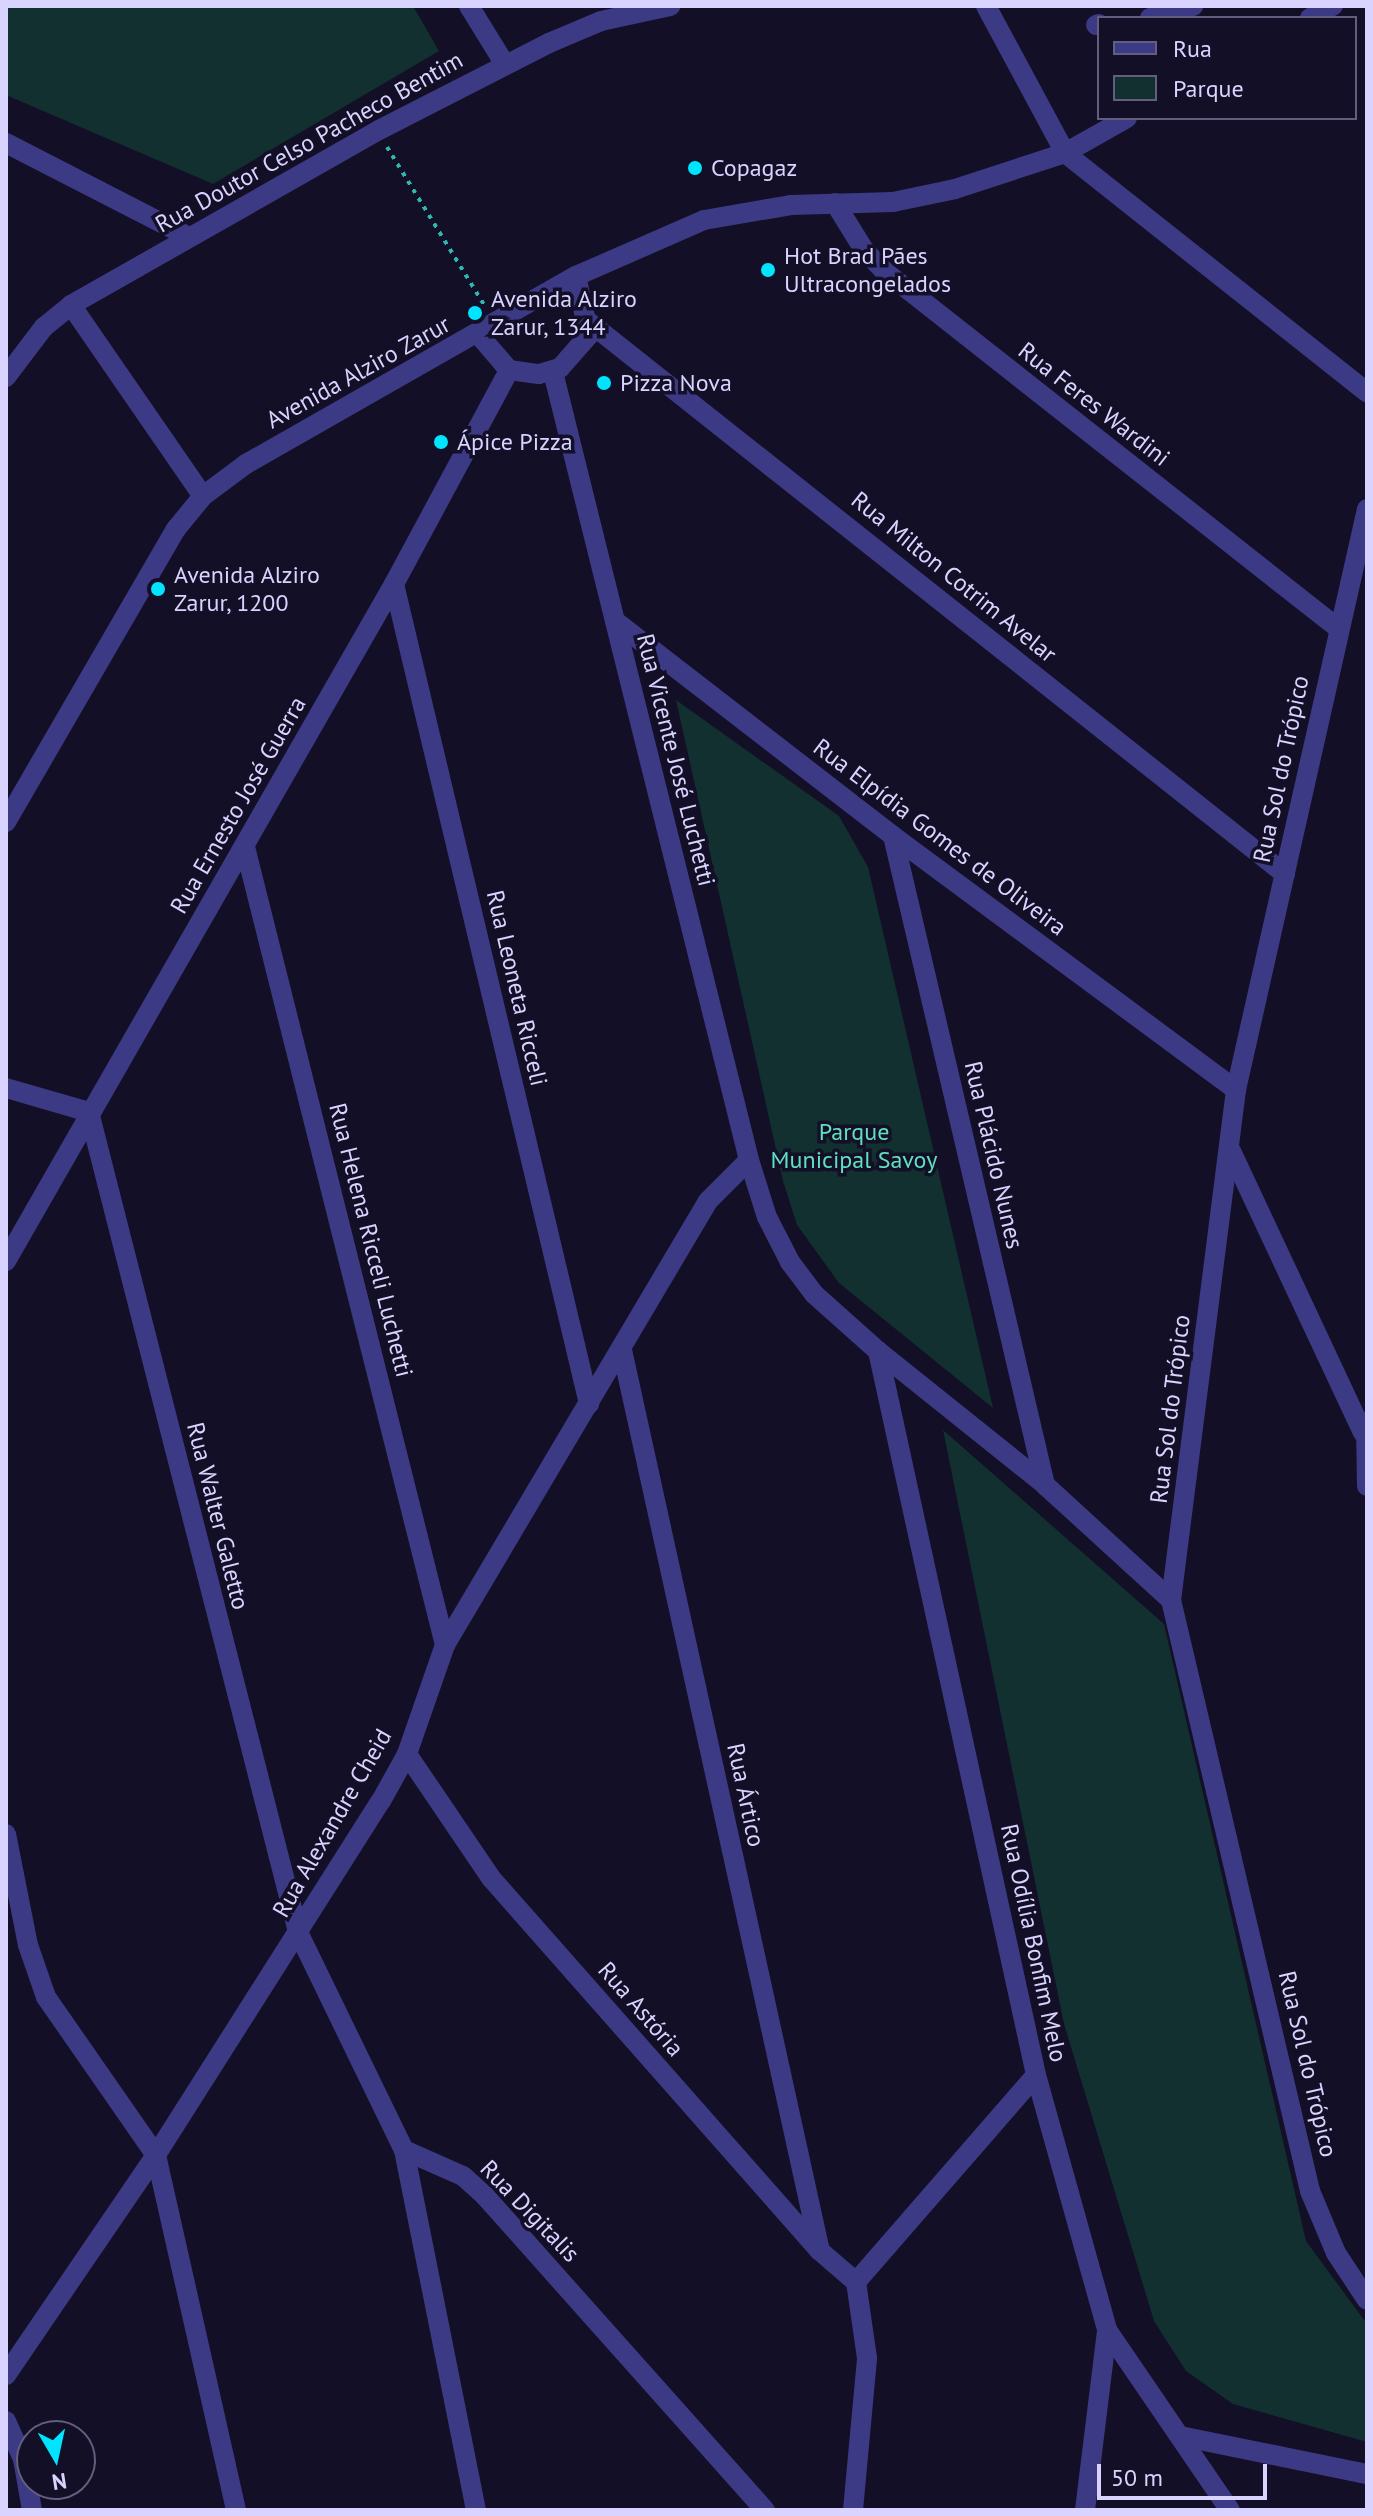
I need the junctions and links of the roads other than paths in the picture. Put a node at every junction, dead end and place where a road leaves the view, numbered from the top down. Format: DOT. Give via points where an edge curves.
graph roads {
  1 [pos="469,6"];
  2 [pos="670,6"];
  3 [pos="986,6"];
  4 [pos="1193,6"];
  5 [pos="1333,6"];
  6 [pos="1157,16"];
  7 [pos="1314,16"];
  8 [pos="504,63"];
  9 [pos="1123,120"];
  10 [pos="6,143"];
  11 [pos="1065,153"];
  12 [pos="835,203"];
  13 [pos="189,237"];
  14 [pos="576,276"];
  15 [pos="71,305"];
  16 [pos="590,323"];
  17 [pos="486,329"];
  18 [pos="509,370"];
  19 [pos="553,372"];
  20 [pos="6,377"];
  21 [pos="1367,392"];
  22 [pos="203,496"];
  23 [pos="1367,509"];
  24 [pos="394,584"];
  25 [pos="615,621"];
  26 [pos="1339,629"];
  27 [pos="6,822"];
  28 [pos="893,836"];
  29 [pos="245,847"];
  30 [pos="1285,874"];
  31 [pos="6,1088"];
  32 [pos="1236,1090"];
  33 [pos="89,1112"];
  34 [pos="1230,1150"];
  35 [pos="749,1160"];
  36 [pos="6,1261"];
  37 [pos="622,1350"];
  38 [pos="878,1351"];
  39 [pos="589,1404"];
  40 [pos="1365,1426"];
  41 [pos="1045,1485"];
  42 [pos="1367,1486"];
  43 [pos="1171,1600"];
  44 [pos="445,1645"];
  45 [pos="407,1754"];
  46 [pos="6,1834"];
  47 [pos="298,1932"];
  48 [pos="1036,2075"];
  49 [pos="404,2150"];
  50 [pos="156,2155"];
  51 [pos="820,2251"];
  52 [pos="856,2282"];
  53 [pos="1367,2300"];
  54 [pos="1107,2330"];
  55 [pos="6,2375"];
  56 [pos="6,2421"];
  57 [pos="1180,2436"];
  58 [pos="1367,2474"];
  59 [pos="32,2510"];
  60 [pos="236,2510"];
  61 [pos="476,2510"];
  62 [pos="765,2510"];
  63 [pos="853,2510"];
  64 [pos="1085,2510"];
  65 [pos="1230,2510"];
  1 -- 8 [label="street"];
  2 -- 8 [label="street, Rua Doutor Celso Pacheco Bentim" via="601,21"];
  3 -- 11 [label="street"];
  4 -- 6 [label="street"];
  5 -- 7 [label="street"];
  8 -- 13 [label="street, Rua Doutor Celso Pacheco Bentim"];
  9 -- 11 [label="street, Avenida Alziro Zarur"];
  10 -- 13 [label="street"];
  11 -- 12 [label="street, Avenida Alziro Zarur" via="955,189 893,202"];
  11 -- 21 [label="street"];
  12 -- 14 [label="street, Avenida Alziro Zarur" via="704,220"];
  12 -- 26 [label="street, Rua Feres Wardini" via="860,245 883,270"];
  13 -- 15 [label="street, Rua Doutor Celso Pacheco Bentim"];
  14 -- 16 [label="street"];
  14 -- 17 [label="street, Avenida Alziro Zarur"];
  15 -- 20 [label="street, Rua Doutor Celso Pacheco Bentim" via="44,327"];
  15 -- 22 [label="street"];
  16 -- 19 [label="street" via="582,349"];
  16 -- 30 [label="street, Rua Milton Cotrim Avelar"];
  17 -- 18 [label="street"];
  17 -- 22 [label="street, Avenida Alziro Zarur" via="246,464"];
  18 -- 19 [label="street"];
  18 -- 24 [label="street, Rua Ernesto José Guerra"];
  19 -- 25 [label="street, Rua Vicente José Luchetti"];
  22 -- 27 [label="street, Avenida Alziro Zarur" via="134,595"];
  23 -- 26 [label="street, Rua Sol do Trópico"];
  24 -- 29 [label="street, Rua Ernesto José Guerra"];
  24 -- 39 [label="street, Rua Leoneta Ricceli"];
  25 -- 28 [label="street, Rua Elpídia Gomes de Oliveira"];
  25 -- 35 [label="street, Rua Vicente José Luchetti"];
  26 -- 30 [label="street, Rua Sol do Trópico"];
  28 -- 32 [label="street, Rua Elpídia Gomes de Oliveira"];
  28 -- 41 [label="street, Rua Plácido Nunes"];
  29 -- 33 [label="street, Rua Ernesto José Guerra"];
  29 -- 44 [label="street, Rua Helena Ricceli Luchetti"];
  30 -- 32 [label="street, Rua Sol do Trópico"];
  31 -- 33 [label="street"];
  32 -- 34 [label="street, Rua Sol do Trópico"];
  33 -- 36 [label="street, Rua Ernesto José Guerra"];
  33 -- 47 [label="street, Rua Walter Galetto"];
  34 -- 40 [label="street"];
  34 -- 43 [label="street, Rua Sol do Trópico"];
  35 -- 37 [label="street, Rua Alexandre Cheid" via="708,1201"];
  35 -- 38 [label="street, Rua Vicente José Luchetti" via="767,1217 790,1262 814,1294"];
  37 -- 39 [label="street, Rua Alexandre Cheid"];
  37 -- 51 [label="street, Rua Ártico"];
  38 -- 41 [label="street, Rua Vicente José Luchetti"];
  38 -- 48 [label="street, Rua Odília Bonfim Melo"];
  39 -- 44 [label="street, Rua Alexandre Cheid"];
  40 -- 42 [label="street"];
  41 -- 43 [label="street, Rua Vicente José Luchetti"];
  43 -- 53 [label="street, Rua Sol do Trópico" via="1310,2191 1336,2253"];
  44 -- 45 [label="street, Rua Alexandre Cheid"];
  45 -- 47 [label="street, Rua Alexandre Cheid"];
  45 -- 51 [label="street, Rua Astória" via="491,1878"];
  46 -- 50 [label="street" via="28,1945 46,1997"];
  47 -- 49 [label="street"];
  47 -- 50 [label="street, Rua Alexandre Cheid"];
  48 -- 52 [label="street"];
  48 -- 54 [label="street, Rua Odília Bonfim Melo"];
  49 -- 61 [label="street"];
  49 -- 62 [label="street, Rua Digitalis" via="463,2176 485,2196"];
  50 -- 55 [label="street, Rua Alexandre Cheid"];
  50 -- 60 [label="street"];
  51 -- 52 [label="street, Rua Astória"];
  52 -- 63 [label="street" via="867,2373"];
  54 -- 57 [label="street, Rua Odília Bonfim Melo"];
  54 -- 64 [label="street"];
  56 -- 59 [label="street" via="23,2459"];
  57 -- 58 [label="street"];
  57 -- 65 [label="street, Rua Odília Bonfim Melo"];
}
